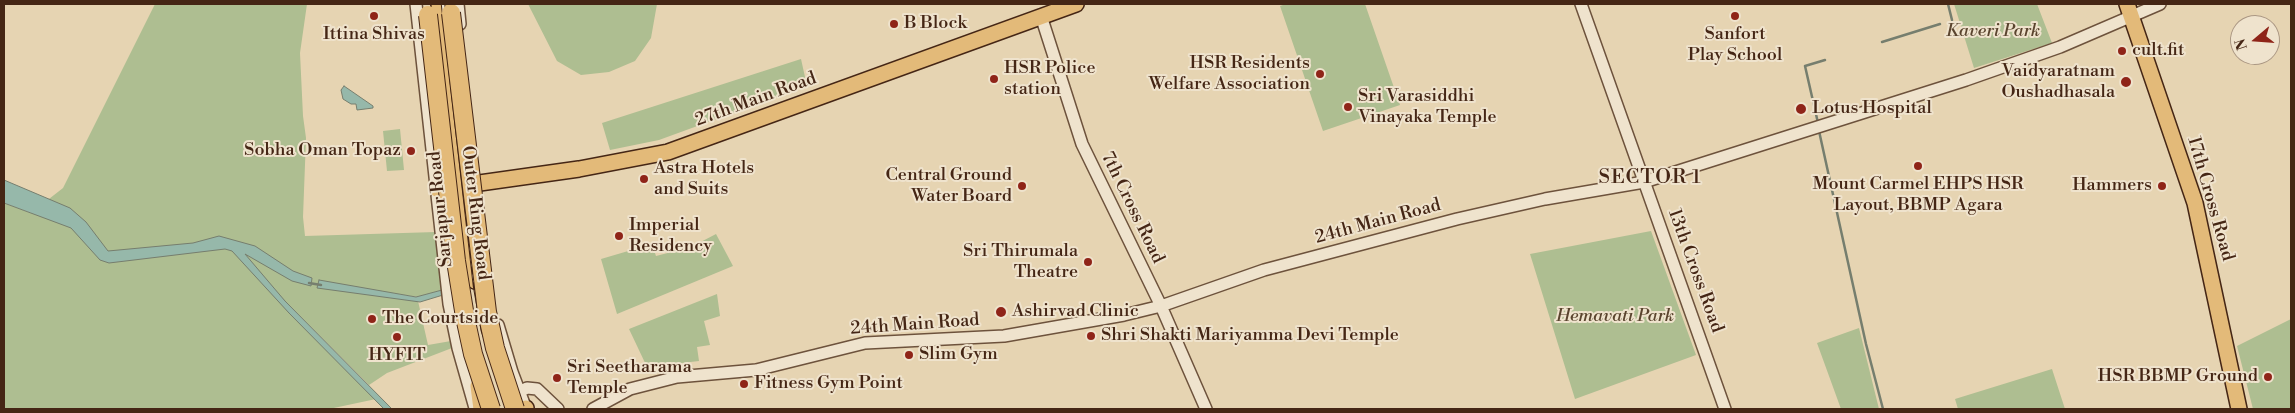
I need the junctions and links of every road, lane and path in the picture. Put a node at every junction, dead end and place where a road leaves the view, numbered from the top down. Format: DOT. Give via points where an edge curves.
graph roads {
  1 [pos="1076,4"];
  2 [pos="1581,4"];
  3 [pos="2160,4"];
  4 [pos="438,8"];
  5 [pos="2129,11"];
  6 [pos="1041,16"];
  7 [pos="479,182"];
  8 [pos="1644,182"];
  9 [pos="457,184"];
  10 [pos="437,189"];
  11 [pos="1161,306"];
  12 [pos="482,360"];
  13 [pos="519,392"];
  14 [pos="476,409"];
  15 [pos="481,409"];
  16 [pos="491,409"];
  17 [pos="500,409"];
  18 [pos="508,409"];
  19 [pos="523,409"];
  20 [pos="558,409"];
  21 [pos="592,409"];
  22 [pos="1206,409"];
  23 [pos="1725,409"];
  24 [pos="2239,409"];
  1 -- 6 [label="main road, 27th Main Road"];
  2 -- 8 [label="street, 13th Cross Road"];
  3 -- 5 [label="street, 24th Main Road"];
  4 -- 7 [label="street"];
  4 -- 9 [label="main road, Sarjapur Road"];
  4 -- 10 [label="street"];
  4 -- 16 [label="highway, Outer Ring Road, bridge" via="455,251 465,317"];
  4 -- 19 [label="highway, Outer Ring Road, bridge" via="487,312 495,348"];
  5 -- 8 [label="street, 24th Main Road" via="2052,50"];
  5 -- 24 [label="main road, 17th Cross Road" via="2195,203"];
  6 -- 7 [label="main road, 27th Main Road" via="668,152 579,169"];
  6 -- 11 [label="street, 7th Cross Road" via="1082,144"];
  7 -- 9 [label="main road, 27th Main Road"];
  7 -- 13 [label="street" via="496,311"];
  8 -- 11 [label="street, 24th Main Road" via="1545,199 1457,219 1260,271"];
  8 -- 23 [label="street, 13th Cross Road"];
  9 -- 10 [label="main road, 27th Main Road"];
  9 -- 12 [label="main road, Sarjapur Road" via="470,303"];
  9 -- 18 [label="main road" via="490,357"];
  10 -- 14 [label="street" via="449,304"];
  11 -- 21 [label="street, 24th Main Road" via="1004,336 865,344 756,370 678,377 630,389"];
  11 -- 22 [label="street, 7th Cross Road"];
  12 -- 15 [label="main road, Sarjapur Road" via="478,381"];
  12 -- 17 [label="main road"];
  13 -- 19 [label="street"];
  13 -- 20 [label="street" via="527,388 537,389"];
}
